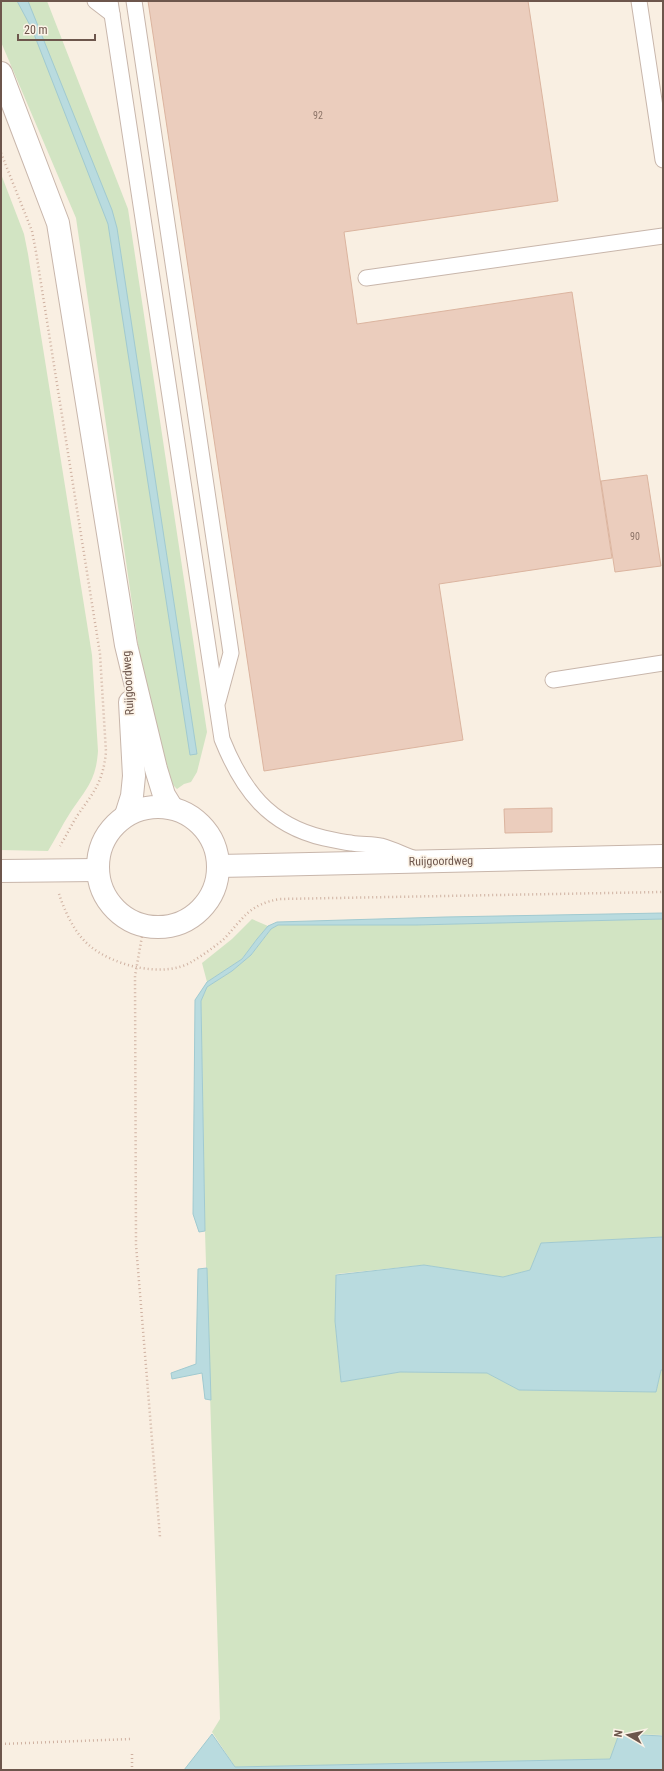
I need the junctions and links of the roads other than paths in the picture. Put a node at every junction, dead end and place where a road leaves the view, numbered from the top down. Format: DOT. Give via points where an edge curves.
graph roads {
  1 [pos="95,1"];
  2 [pos="134,1"];
  3 [pos="639,1"];
  4 [pos="111,7"];
  5 [pos="1,73"];
  6 [pos="663,160"];
  7 [pos="663,236"];
  8 [pos="366,278"];
  9 [pos="126,645"];
  10 [pos="663,663"];
  11 [pos="553,680"];
  12 [pos="217,708"];
  13 [pos="172,808"];
  14 [pos="126,816"];
  15 [pos="663,856"];
  16 [pos="421,862"];
  17 [pos="218,866"];
  18 [pos="97,870"];
  19 [pos="1,871"];
  1 -- 4 [label="lane"];
  2 -- 12 [label="lane" via="231,653"];
  3 -- 6 [label="lane"];
  4 -- 12 [label="lane"];
  5 -- 9 [label="street" via="58,223"];
  7 -- 8 [label="lane"];
  9 -- 13 [label="street, Ruijgoordweg" via="156,769 164,795"];
  9 -- 14 [label="street, Ruijgoordweg" via="134,776"];
  10 -- 11 [label="lane"];
  12 -- 16 [label="lane" via="222,738 233,766 250,792 270,813 322,838 351,844 381,846"];
  13 -- 14 [label="street" via="156,806 140,809"];
  13 -- 17 [label="street" via="200,823 216,850"];
  14 -- 18 [label="street" via="104,839"];
  15 -- 16 [label="street, Ruijgoordweg"];
  16 -- 17 [label="street, Ruijgoordweg"];
  17 -- 18 [label="street" via="211,896 201,908 189,918 160,927 130,920 117,911 107,899"];
  18 -- 19 [label="street"];
}
